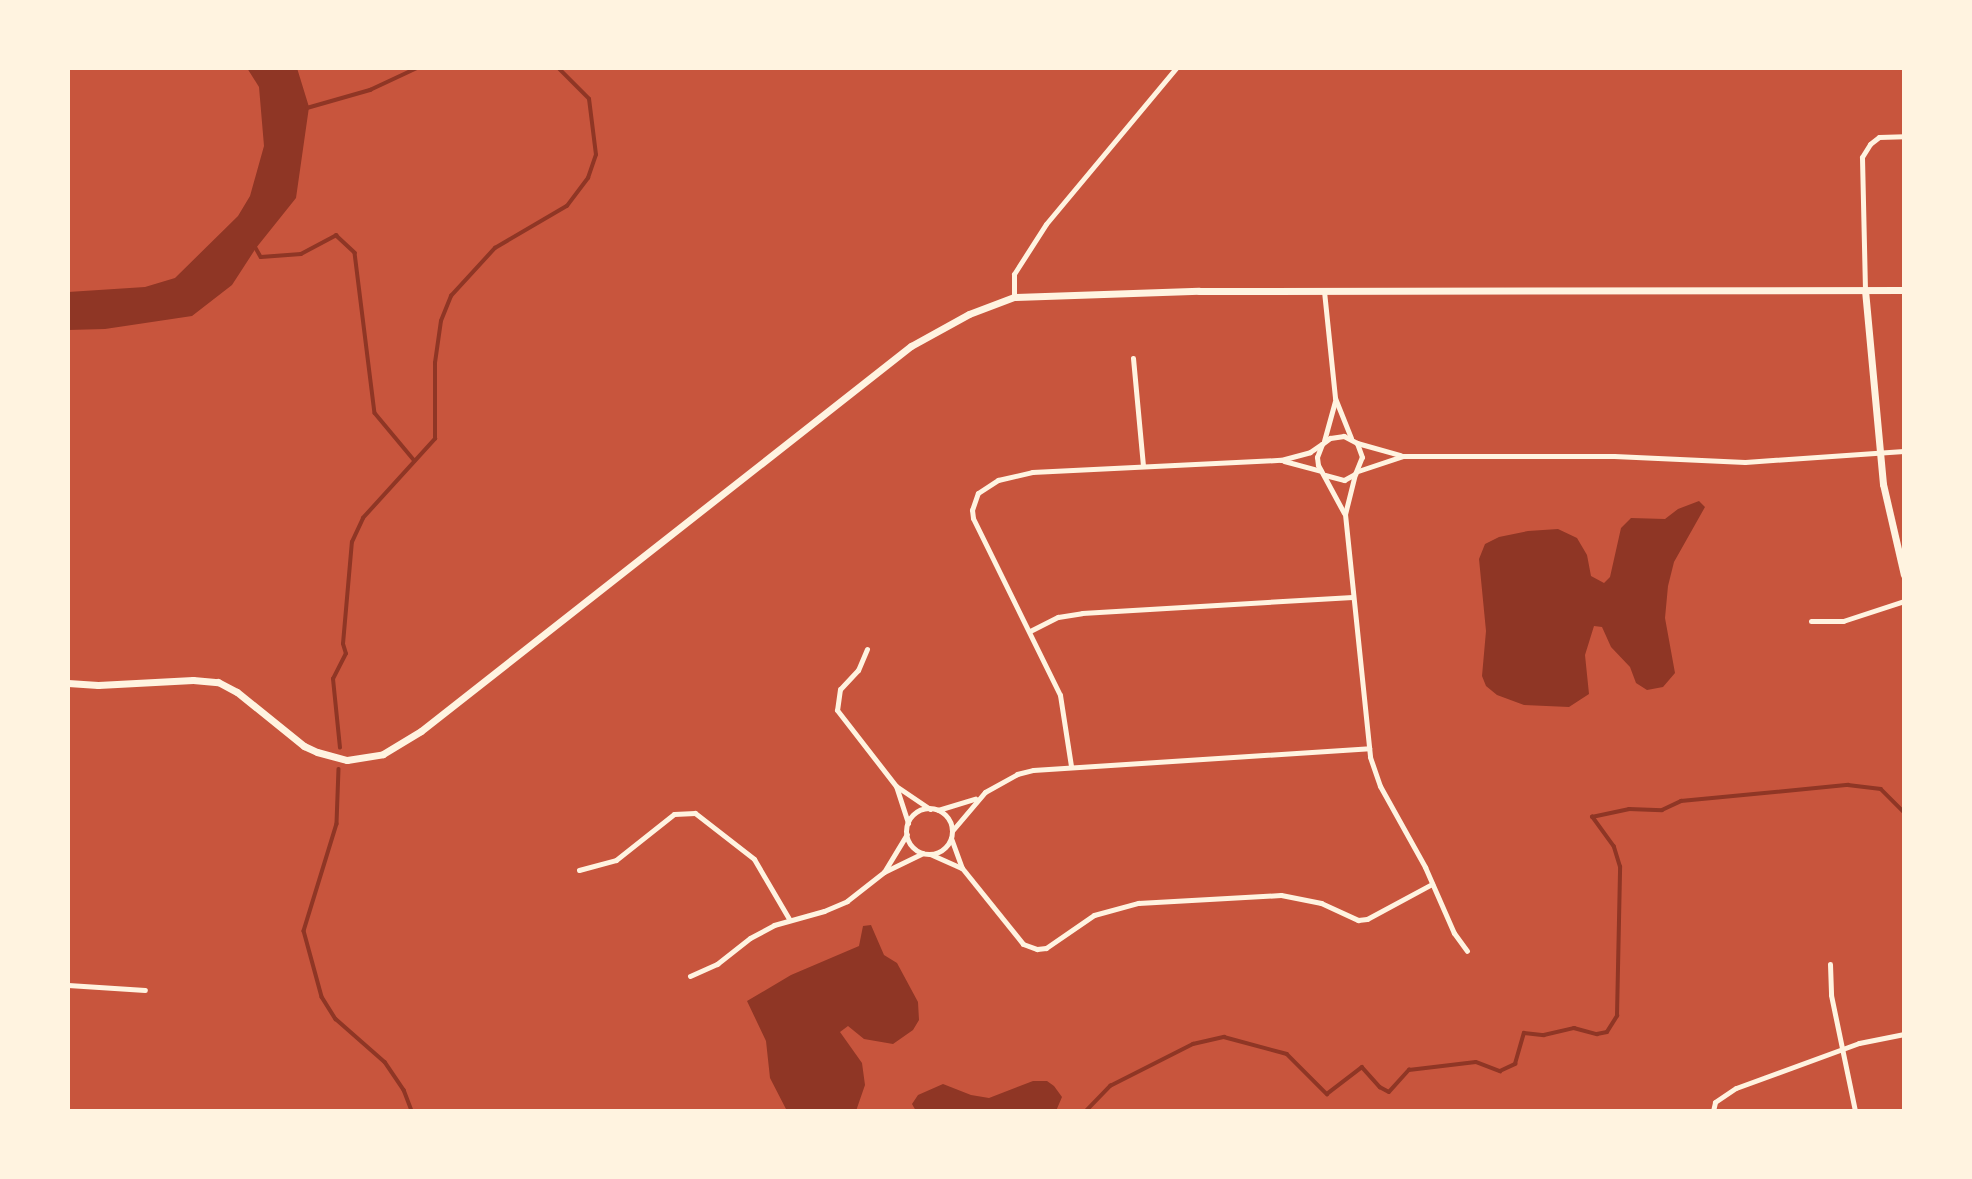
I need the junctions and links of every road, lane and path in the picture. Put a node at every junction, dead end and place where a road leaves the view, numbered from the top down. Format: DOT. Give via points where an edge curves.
graph roads {
  1 [pos="1176,68"];
  2 [pos="1904,136"];
  3 [pos="1865,290"];
  4 [pos="1904,290"];
  5 [pos="1324,291"];
  6 [pos="1014,297"];
  7 [pos="1133,358"];
  8 [pos="1335,398"];
  9 [pos="1354,441"];
  10 [pos="1323,443"];
  11 [pos="1904,451"];
  12 [pos="1879,453"];
  13 [pos="1403,456"];
  14 [pos="1281,460"];
  15 [pos="1143,466"];
  16 [pos="1357,472"];
  17 [pos="1323,473"];
  18 [pos="1345,514"];
  19 [pos="1904,575"];
  20 [pos="1353,597"];
  21 [pos="1904,601"];
  22 [pos="1811,621"];
  23 [pos="1030,631"];
  24 [pos="867,649"];
  25 [pos="68,683"];
  26 [pos="1369,748"];
  27 [pos="1071,766"];
  28 [pos="896,786"];
  29 [pos="975,799"];
  30 [pos="933,809"];
  31 [pos="908,824"];
  32 [pos="906,834"];
  33 [pos="951,834"];
  34 [pos="926,854"];
  35 [pos="962,868"];
  36 [pos="579,870"];
  37 [pos="884,872"];
  38 [pos="1432,884"];
  39 [pos="789,919"];
  40 [pos="1467,951"];
  41 [pos="1830,964"];
  42 [pos="690,976"];
  43 [pos="68,985"];
  44 [pos="145,990"];
  45 [pos="1904,1034"];
  46 [pos="1842,1049"];
  47 [pos="1713,1111"];
  48 [pos="1854,1111"];
  1 -- 6 [label="street" via="1046,224 1014,274"];
  2 -- 3 [label="street" via="1879,137 1862,157"];
  3 -- 4 [label="street"];
  3 -- 5 [label="street"];
  3 -- 12 [label="street"];
  5 -- 6 [label="street"];
  5 -- 8 [label="street"];
  6 -- 25 [label="street" via="969,314 911,346 432,723 383,754 347,760 317,752 218,682"];
  7 -- 15 [label="street"];
  8 -- 9 [label="street"];
  8 -- 10 [label="street"];
  9 -- 10 [label="street" via="1337,436"];
  9 -- 13 [label="street"];
  9 -- 16 [label="street" via="1362,457"];
  10 -- 14 [label="street" via="1308,453"];
  10 -- 17 [label="street" via="1317,457"];
  11 -- 12 [label="street"];
  12 -- 13 [label="street" via="1745,463 1614,456"];
  12 -- 19 [label="street"];
  13 -- 16 [label="street"];
  14 -- 15 [label="street"];
  14 -- 17 [label="street"];
  15 -- 23 [label="street" via="1017,474 978,494 973,518"];
  16 -- 17 [label="street" via="1344,480"];
  16 -- 18 [label="street"];
  17 -- 18 [label="street"];
  18 -- 20 [label="street"];
  20 -- 23 [label="street" via="1082,613 1058,617"];
  20 -- 26 [label="street"];
  21 -- 22 [label="street" via="1843,621"];
  23 -- 27 [label="street" via="1060,695"];
  24 -- 28 [label="street" via="858,670 840,689 837,710"];
  26 -- 27 [label="street"];
  26 -- 38 [label="street" via="1380,786"];
  27 -- 29 [label="street" via="1017,774"];
  28 -- 30 [label="street"];
  28 -- 31 [label="street"];
  29 -- 30 [label="street"];
  29 -- 33 [label="street"];
  30 -- 31 [label="street" via="917,813"];
  30 -- 33 [label="street" via="947,818"];
  31 -- 32 [label="street"];
  32 -- 34 [label="street" via="912,846"];
  32 -- 37 [label="street"];
  33 -- 34 [label="street" via="943,849"];
  33 -- 35 [label="street"];
  34 -- 35 [label="street"];
  34 -- 37 [label="street"];
  35 -- 38 [label="street" via="1016,935 1029,948 1037,949 1046,948 1094,915 1138,903 1281,895 1321,903 1358,920"];
  36 -- 39 [label="street" via="616,860 674,814 695,813 749,853"];
  37 -- 39 [label="street" via="836,906"];
  38 -- 40 [label="street"];
  39 -- 42 [label="street"];
  41 -- 46 [label="street"];
  43 -- 44 [label="street"];
  45 -- 46 [label="street"];
  46 -- 47 [label="street" via="1723,1094"];
  46 -- 48 [label="street"];
}
